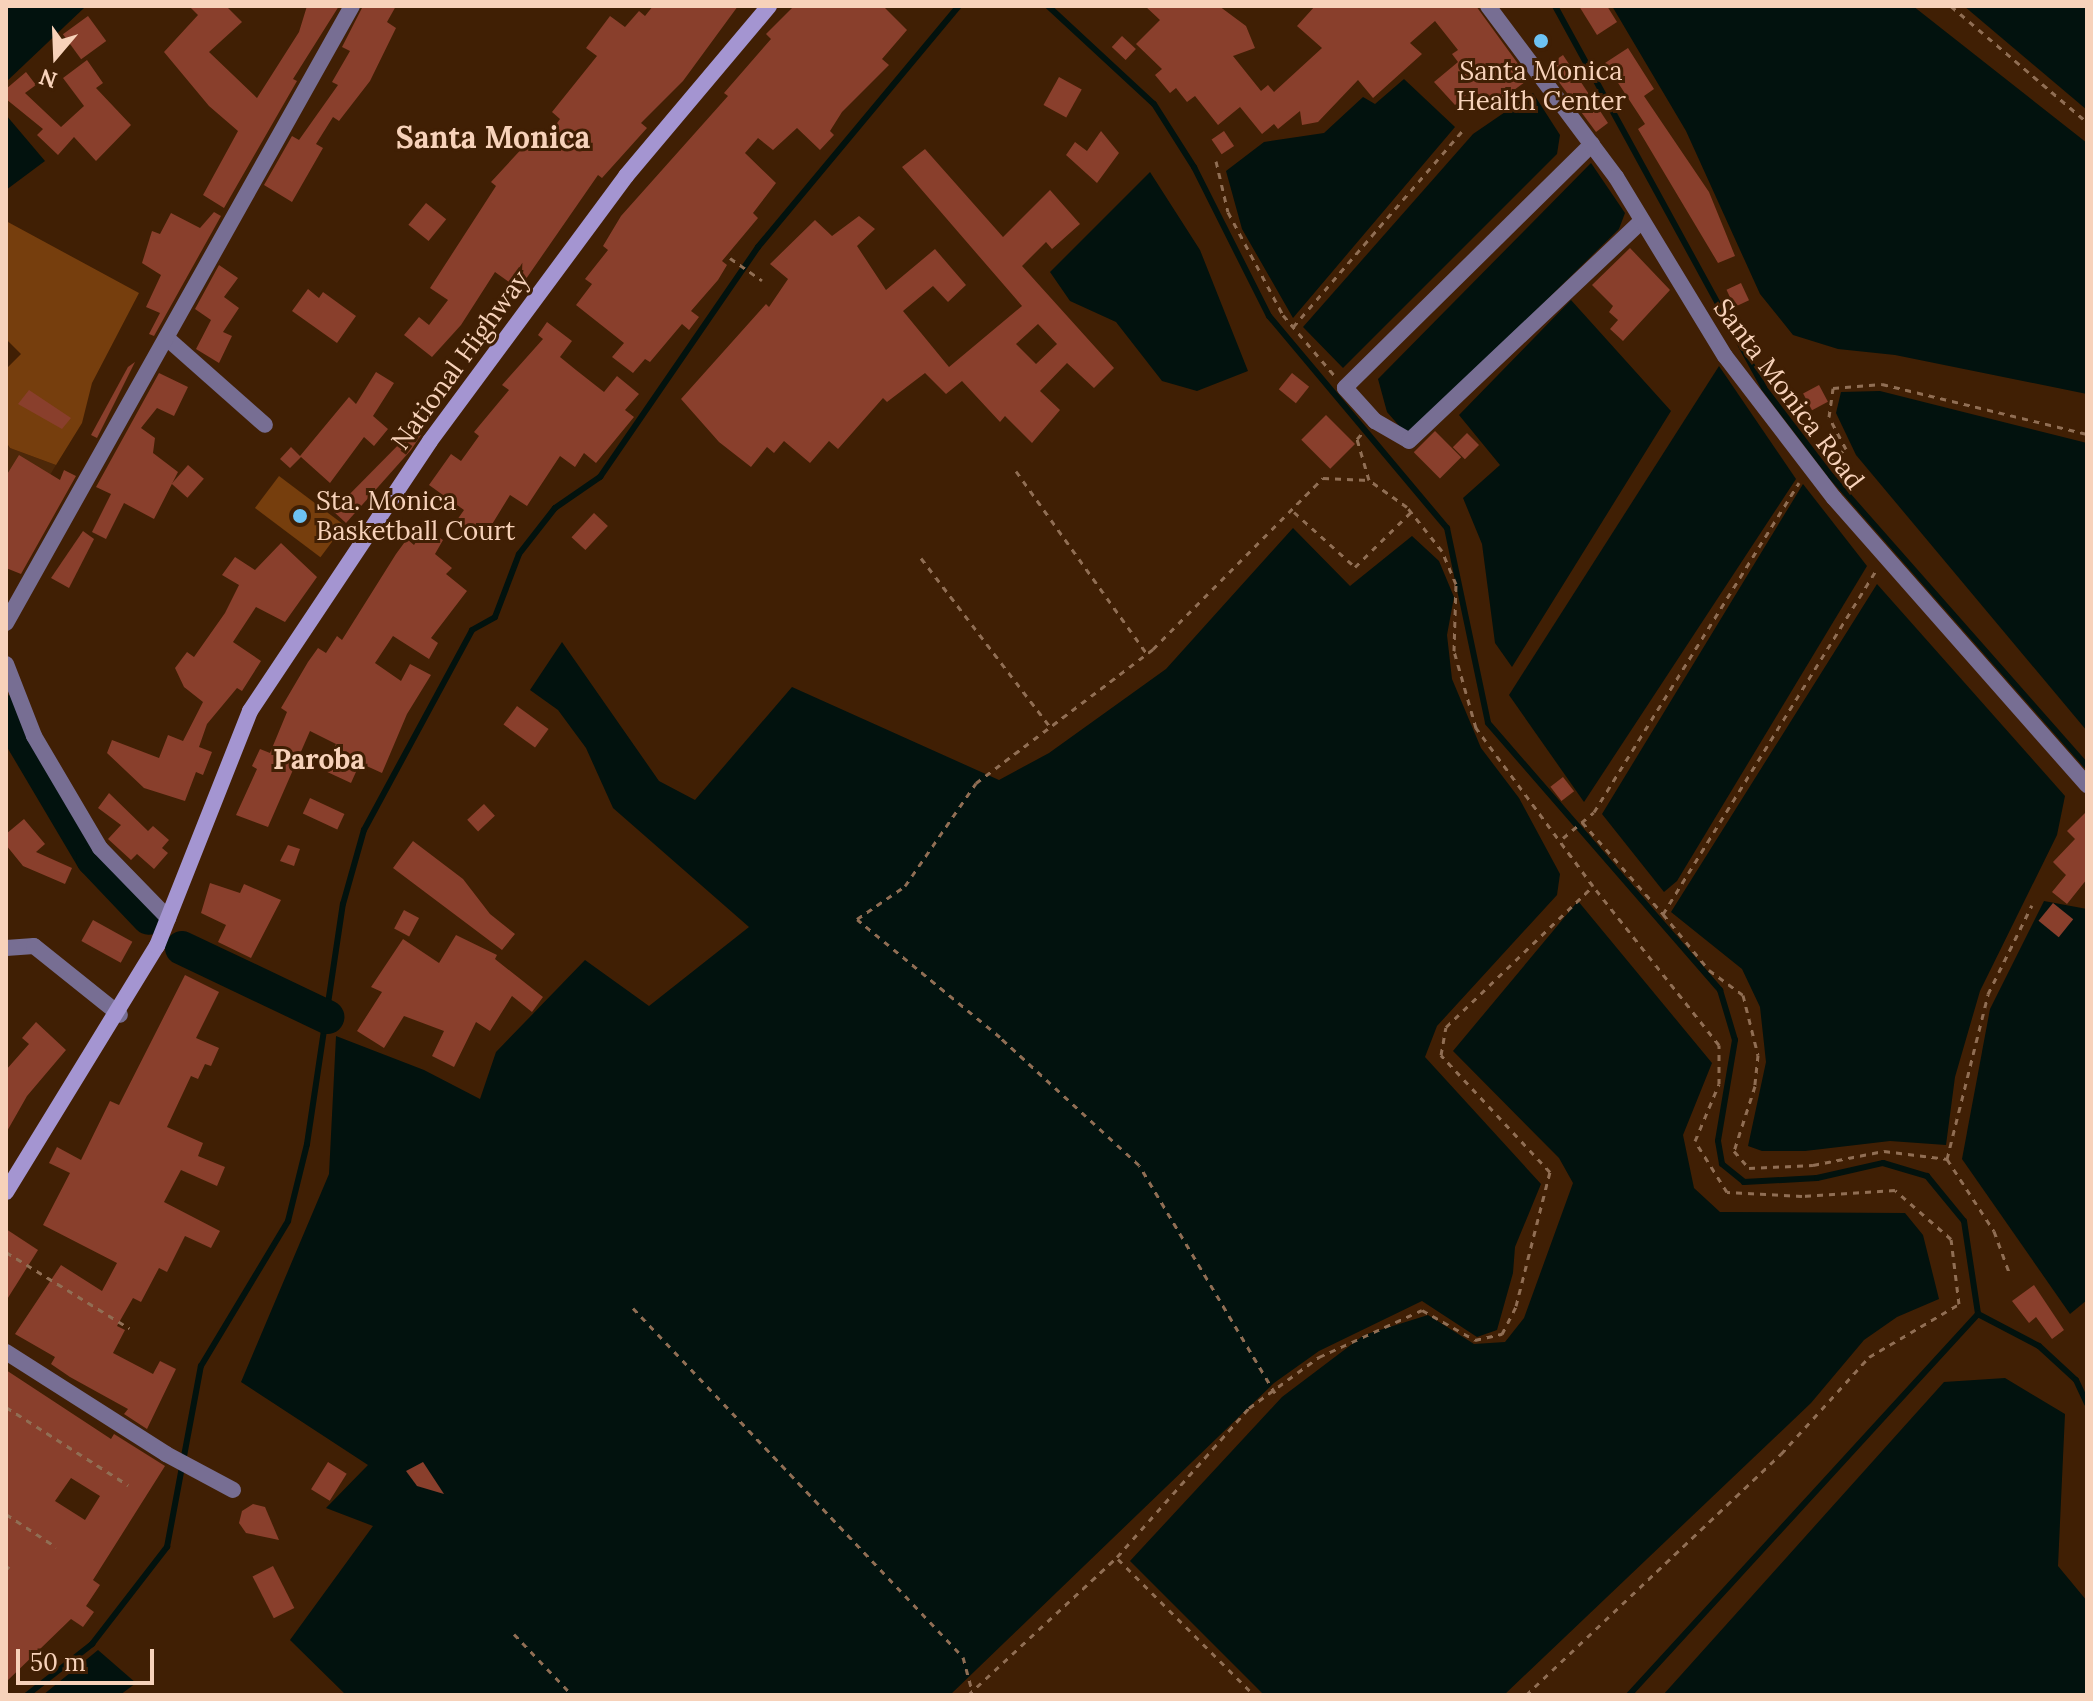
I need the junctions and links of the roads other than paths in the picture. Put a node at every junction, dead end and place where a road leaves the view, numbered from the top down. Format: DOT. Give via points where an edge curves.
graph roads {
  1 [pos="352,6"];
  2 [pos="769,6"];
  3 [pos="1488,6"];
  4 [pos="1592,144"];
  5 [pos="1642,221"];
  6 [pos="169,340"];
  7 [pos="265,425"];
  8 [pos="6,623"];
  9 [pos="6,664"];
  10 [pos="2087,785"];
  11 [pos="168,918"];
  12 [pos="6,948"];
  13 [pos="120,1015"];
  14 [pos="6,1192"];
  15 [pos="6,1352"];
  16 [pos="233,1490"];
  1 -- 6 [label="street"];
  2 -- 11 [label="main road, National Highway" via="626,176 439,428 250,711"];
  3 -- 4 [label="street, Santa Monica Road"];
  4 -- 5 [label="street, Santa Monica Road"];
  4 -- 5 [label="street" via="1345,388 1375,421 1409,441"];
  5 -- 10 [label="street, Santa Monica Road" via="1725,356 1810,466"];
  6 -- 7 [label="street"];
  6 -- 8 [label="street"];
  9 -- 11 [label="street" via="34,736 100,848"];
  11 -- 13 [label="main road, National Highway"];
  12 -- 13 [label="street" via="34,946"];
  13 -- 14 [label="main road, National Highway"];
  15 -- 16 [label="street" via="166,1454"];
}
